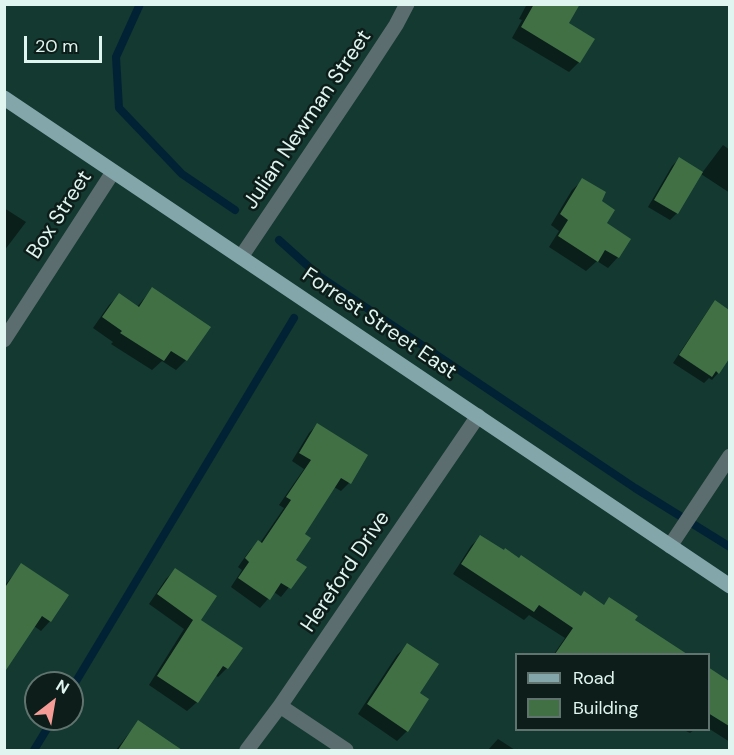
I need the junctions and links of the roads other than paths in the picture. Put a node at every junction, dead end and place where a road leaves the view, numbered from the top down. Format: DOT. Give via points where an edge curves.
graph roads {
  1 [pos="407,4"];
  2 [pos="4,98"];
  3 [pos="112,172"];
  4 [pos="241,257"];
  5 [pos="4,340"];
  6 [pos="478,416"];
  7 [pos="729,456"];
  8 [pos="670,546"];
  9 [pos="729,586"];
  10 [pos="280,706"];
  11 [pos="247,750"];
  12 [pos="346,750"];
  1 -- 4 [label="street, Julian Newman Street"];
  2 -- 3 [label="main road, Forrest Street East"];
  3 -- 4 [label="main road, Forrest Street East"];
  3 -- 5 [label="street, Box Street"];
  4 -- 6 [label="main road, Forrest Street East"];
  6 -- 8 [label="main road, Forrest Street East"];
  6 -- 10 [label="street, Hereford Drive"];
  7 -- 8 [label="street"];
  8 -- 9 [label="main road, Forrest Street East"];
  10 -- 11 [label="street, Hereford Drive"];
  10 -- 12 [label="street"];
}
